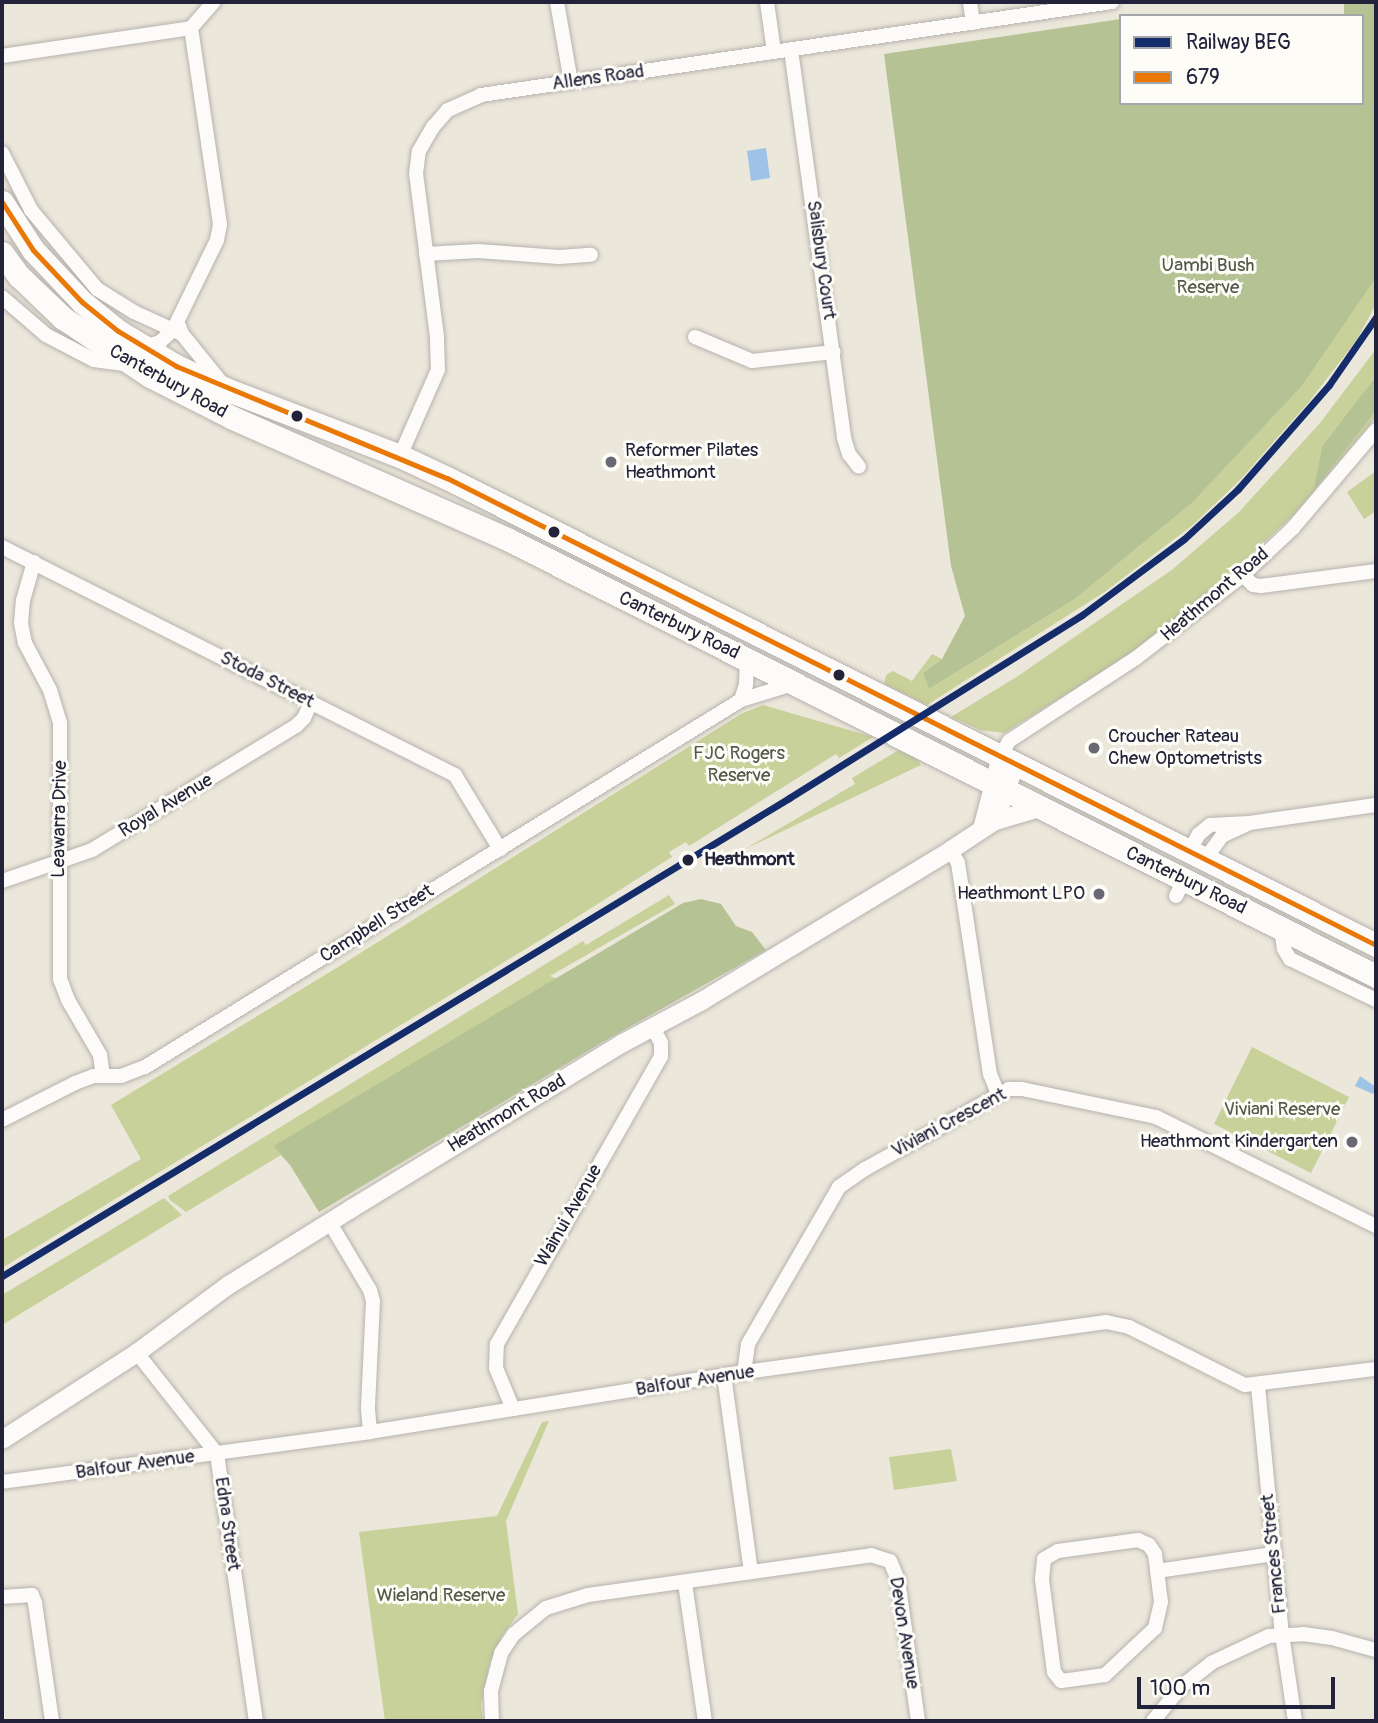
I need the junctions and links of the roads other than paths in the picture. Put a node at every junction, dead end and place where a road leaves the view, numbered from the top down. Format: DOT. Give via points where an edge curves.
graph roads {
  1 [pos="214,2"];
  2 [pos="557,2"];
  3 [pos="766,2"];
  4 [pos="970,2"];
  5 [pos="1112,2"];
  6 [pos="973,23"];
  7 [pos="191,28"];
  8 [pos="791,50"];
  9 [pos="774,52"];
  10 [pos="2,56"];
  11 [pos="571,82"];
  12 [pos="2,153"];
  13 [pos="2,202"];
  14 [pos="2,253"];
  15 [pos="426,254"];
  16 [pos="591,255"];
  17 [pos="2,297"];
  18 [pos="178,327"];
  19 [pos="695,337"];
  20 [pos="834,352"];
  21 [pos="138,357"];
  22 [pos="228,390"];
  23 [pos="1376,430"];
  24 [pos="400,456"];
  25 [pos="859,467"];
  26 [pos="388,487"];
  27 [pos="2,547"];
  28 [pos="34,562"];
  29 [pos="616,565"];
  30 [pos="1376,571"];
  31 [pos="1243,575"];
  32 [pos="604,589"];
  33 [pos="747,660"];
  34 [pos="850,682"];
  35 [pos="793,684"];
  36 [pos="741,700"];
  37 [pos="311,702"];
  38 [pos="851,712"];
  39 [pos="1008,760"];
  40 [pos="999,787"];
  41 [pos="1376,805"];
  42 [pos="1040,808"];
  43 [pos="1249,823"];
  44 [pos="989,825"];
  45 [pos="1210,825"];
  46 [pos="1222,836"];
  47 [pos="500,849"];
  48 [pos="951,850"];
  49 [pos="1198,854"];
  50 [pos="59,862"];
  51 [pos="2,881"];
  52 [pos="1180,888"];
  53 [pos="1281,928"];
  54 [pos="1376,945"];
  55 [pos="1376,976"];
  56 [pos="1376,1000"];
  57 [pos="653,1027"];
  58 [pos="103,1076"];
  59 [pos="998,1094"];
  60 [pos="2,1120"];
  61 [pos="330,1223"];
  62 [pos="1376,1226"];
  63 [pos="137,1353"];
  64 [pos="1376,1369"];
  65 [pos="744,1373"];
  66 [pos="724,1376"];
  67 [pos="1258,1386"];
  68 [pos="513,1409"];
  69 [pos="370,1432"];
  70 [pos="2,1440"];
  71 [pos="217,1454"];
  72 [pos="2,1482"];
  73 [pos="1274,1554"];
  74 [pos="1157,1571"];
  75 [pos="751,1572"];
  76 [pos="685,1583"];
  77 [pos="2,1597"];
  78 [pos="1282,1634"];
  79 [pos="1376,1650"];
  80 [pos="52,1721"];
  81 [pos="256,1721"];
  82 [pos="492,1721"];
  83 [pos="705,1721"];
  84 [pos="918,1721"];
  85 [pos="1153,1721"];
  86 [pos="1295,1721"];
  1 -- 7 [label="street"];
  2 -- 11 [label="street"];
  3 -- 9 [label="street"];
  4 -- 6 [label="street"];
  5 -- 6 [label="street, Allens Road"];
  6 -- 8 [label="street, Allens Road"];
  7 -- 10 [label="street"];
  7 -- 18 [label="street" via="220,224"];
  8 -- 9 [label="street, Allens Road"];
  8 -- 20 [label="street, Salisbury Court"];
  9 -- 11 [label="street, Allens Road"];
  11 -- 15 [label="street, Allens Road" via="470,98 448,110 432,127 419,151 416,174"];
  12 -- 18 [label="street" via="31,210 97,289 134,312"];
  13 -- 21 [label="main road, Canterbury Road" via="23,237 56,276"];
  14 -- 21 [label="main road, Canterbury Road" via="55,312"];
  15 -- 16 [label="street"];
  15 -- 24 [label="street, Allens Road" via="438,370"];
  17 -- 21 [label="street" via="46,335 94,360"];
  18 -- 21 [label="street"];
  18 -- 22 [label="street"];
  19 -- 20 [label="street" via="752,361"];
  20 -- 25 [label="street, Salisbury Court" via="844,438"];
  21 -- 22 [label="main road, Canterbury Road"];
  21 -- 26 [label="main road, Canterbury Road" via="233,418"];
  22 -- 24 [label="main road, Canterbury Road"];
  23 -- 31 [label="street, Heathmont Road" via="1293,528"];
  24 -- 26 [label="main road"];
  24 -- 29 [label="main road, Canterbury Road"];
  26 -- 32 [label="main road, Canterbury Road" via="508,539"];
  27 -- 28 [label="street, Stoda Street"];
  28 -- 37 [label="street, Stoda Street"];
  28 -- 50 [label="street, Leawarra Drive" via="21,623 25,643 50,690 60,723"];
  29 -- 32 [label="main road"];
  29 -- 34 [label="main road, Canterbury Road"];
  30 -- 31 [label="street" via="1261,586"];
  31 -- 39 [label="street, Heathmont Road" via="1136,659 1026,729"];
  32 -- 33 [label="main road, Canterbury Road"];
  33 -- 35 [label="main road, Canterbury Road"];
  33 -- 36 [label="street"];
  34 -- 38 [label="main road" via="857,701"];
  34 -- 39 [label="main road, Canterbury Road"];
  35 -- 36 [label="street, Campbell Street"];
  35 -- 38 [label="main road, Canterbury Road"];
  36 -- 47 [label="street, Campbell Street"];
  37 -- 47 [label="street, Stoda Street" via="455,775"];
  37 -- 50 [label="street, Royal Avenue" via="296,726 101,845"];
  38 -- 40 [label="main road, Canterbury Road"];
  39 -- 40 [label="street"];
  39 -- 49 [label="main road, Canterbury Road"];
  40 -- 42 [label="main road, Canterbury Road"];
  40 -- 44 [label="street"];
  41 -- 43 [label="street"];
  42 -- 44 [label="street, Heathmont Road"];
  42 -- 52 [label="main road, Canterbury Road"];
  43 -- 45 [label="street"];
  43 -- 46 [label="street"];
  44 -- 48 [label="street, Heathmont Road"];
  45 -- 46 [label="street"];
  45 -- 49 [label="street" via="1199,834"];
  46 -- 49 [label="street"];
  47 -- 58 [label="street, Campbell Street" via="145,1067 121,1076"];
  48 -- 57 [label="street, Heathmont Road"];
  48 -- 59 [label="street" via="958,863 990,1073"];
  49 -- 52 [label="main road"];
  49 -- 54 [label="main road, Canterbury Road"];
  50 -- 51 [label="street, Royal Avenue"];
  50 -- 58 [label="street, Leawarra Drive" via="60,979 100,1055"];
  52 -- 53 [label="main road, Canterbury Road"];
  53 -- 55 [label="main road, Canterbury Road"];
  53 -- 56 [label="street" via="1290,958"];
  57 -- 61 [label="street, Heathmont Road"];
  57 -- 68 [label="street, Wainui Avenue" via="661,1056 496,1345 496,1368"];
  58 -- 60 [label="street, Campbell Street" via="75,1083"];
  59 -- 62 [label="street, Viviani Crescent" via="1022,1089 1157,1116"];
  59 -- 65 [label="street, Viviani Crescent" via="839,1187 748,1344"];
  61 -- 63 [label="street, Heathmont Road" via="222,1290"];
  61 -- 69 [label="street" via="373,1301"];
  63 -- 70 [label="street, Heathmont Road"];
  63 -- 71 [label="street, Edna Street"];
  64 -- 67 [label="street, Balfour Avenue"];
  65 -- 66 [label="street, Balfour Avenue"];
  65 -- 67 [label="street, Balfour Avenue" via="1112,1322 1242,1384"];
  66 -- 68 [label="street, Balfour Avenue"];
  66 -- 75 [label="street"];
  67 -- 73 [label="street, Frances Street"];
  68 -- 69 [label="street, Balfour Avenue"];
  69 -- 71 [label="street, Balfour Avenue"];
  71 -- 72 [label="street, Balfour Avenue"];
  71 -- 81 [label="street, Edna Street"];
  73 -- 74 [label="street"];
  73 -- 78 [label="street, Frances Street"];
  74 -- 74 [label="street" via="1160,1612 1148,1636 1102,1676 1058,1679 1042,1579 1046,1556 1138,1540 1152,1549"];
  75 -- 76 [label="street"];
  75 -- 84 [label="street, Devon Avenue" via="870,1555 890,1561 898,1580"];
  76 -- 82 [label="street" via="546,1608 525,1624 501,1653 491,1691"];
  76 -- 83 [label="street"];
  77 -- 80 [label="street" via="32,1595"];
  78 -- 79 [label="street" via="1332,1638"];
  78 -- 85 [label="street" via="1257,1640 1211,1663 1182,1686"];
  78 -- 86 [label="street, Frances Street"];
}
